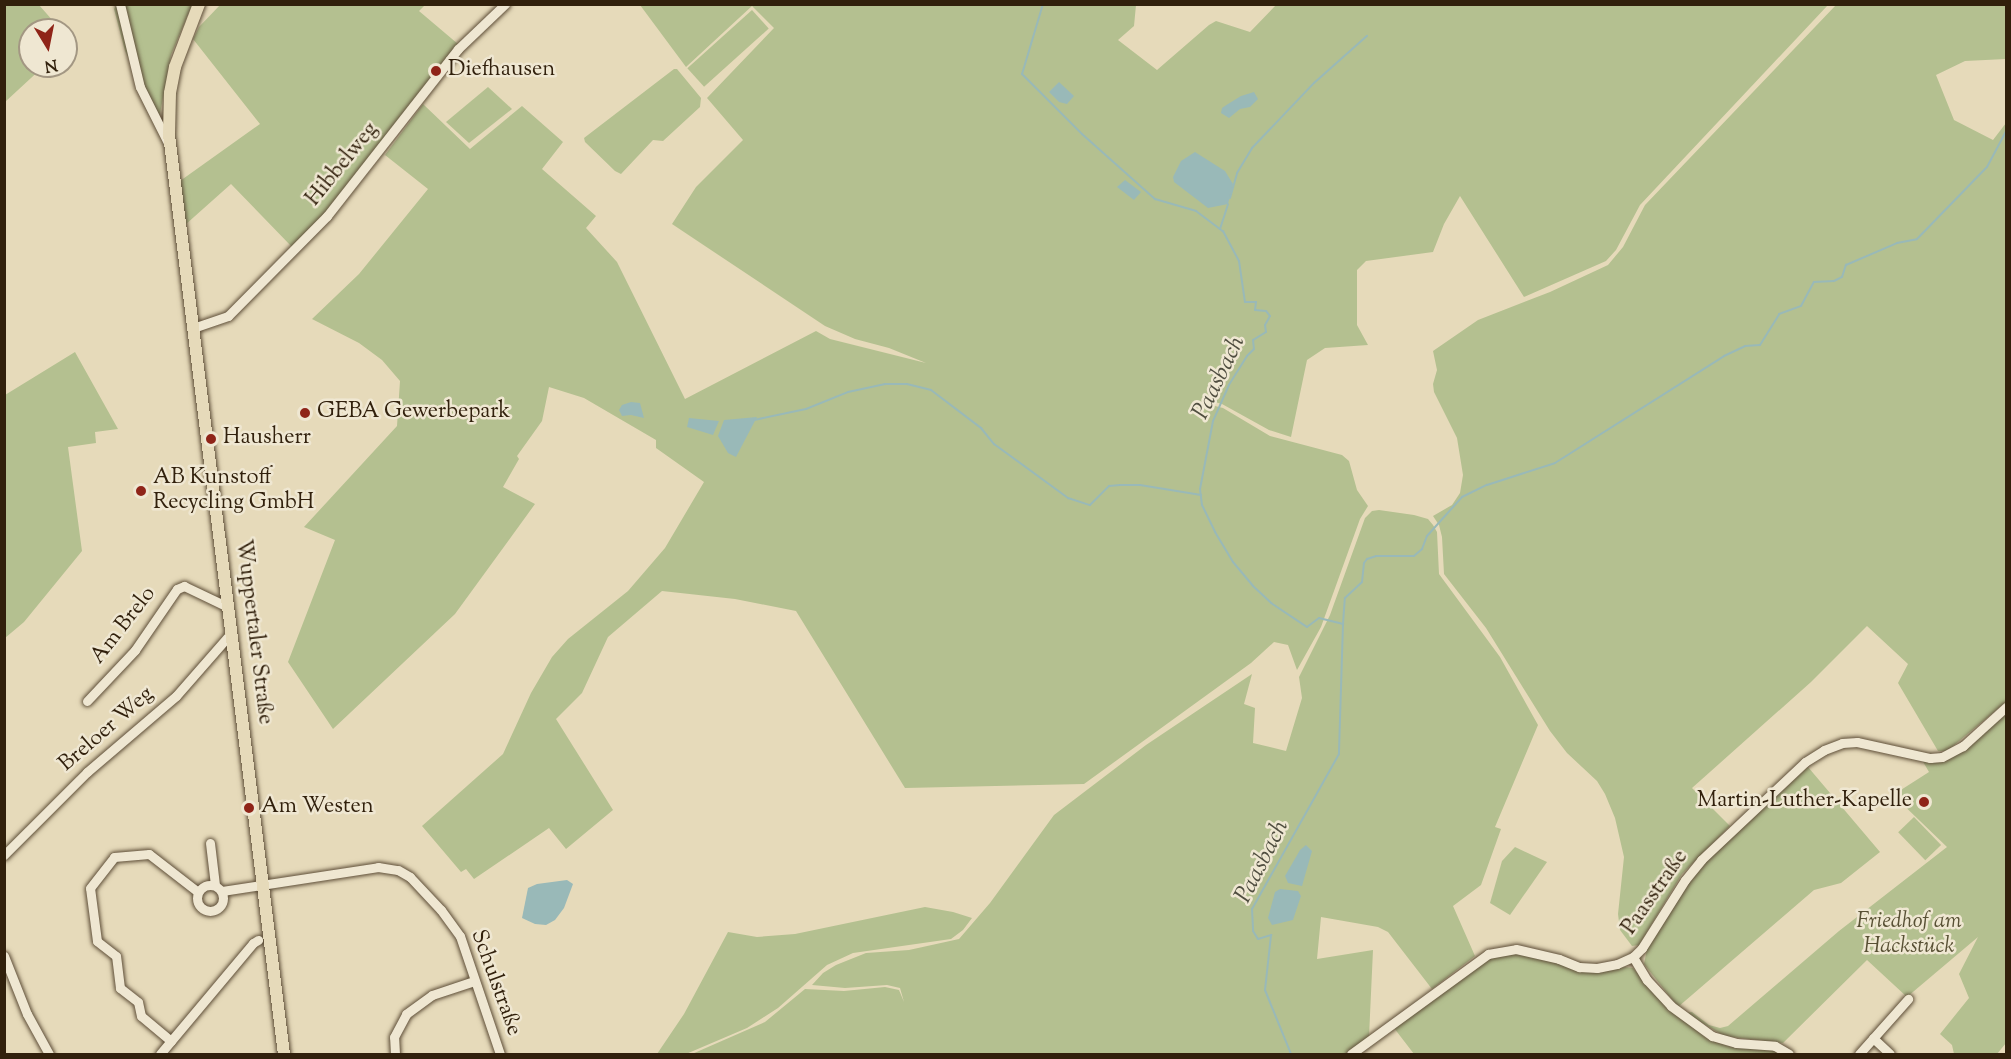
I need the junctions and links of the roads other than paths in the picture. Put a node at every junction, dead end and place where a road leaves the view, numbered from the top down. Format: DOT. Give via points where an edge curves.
graph roads {
  1 [pos="120,4"];
  2 [pos="199,4"];
  3 [pos="505,4"];
  4 [pos="170,148"];
  5 [pos="193,328"];
  6 [pos="228,607"];
  7 [pos="232,632"];
  8 [pos="87,701"];
  9 [pos="2007,707"];
  10 [pos="210,843"];
  11 [pos="4,855"];
  12 [pos="262,885"];
  13 [pos="219,888"];
  14 [pos="198,892"];
  15 [pos="258,940"];
  16 [pos="4,956"];
  17 [pos="1633,957"];
  18 [pos="474,981"];
  19 [pos="1908,999"];
  20 [pos="1873,1038"];
  21 [pos="171,1041"];
  22 [pos="50,1054"];
  23 [pos="160,1054"];
  24 [pos="284,1054"];
  25 [pos="395,1054"];
  26 [pos="500,1054"];
  27 [pos="1351,1054"];
  28 [pos="1789,1054"];
  29 [pos="1858,1054"];
  30 [pos="1890,1054"];
  1 -- 4 [label="street" via="140,87"];
  2 -- 4 [label="main road, Wuppertaler Straße" via="175,67 170,93"];
  3 -- 5 [label="street, Hibbelweg" via="458,49 327,216 228,316"];
  4 -- 5 [label="main road, Wuppertaler Straße"];
  5 -- 6 [label="main road, Wuppertaler Straße"];
  6 -- 7 [label="main road, Wuppertaler Straße"];
  6 -- 8 [label="street, Am Brelo" via="184,586 177,588 135,650"];
  7 -- 11 [label="street, Breloer Weg" via="176,696 87,772"];
  7 -- 12 [label="main road, Wuppertaler Straße"];
  9 -- 17 [label="street, Paasstraße" via="1963,746 1942,757 1930,758 1857,742 1842,743 1805,762 1701,860"];
  10 -- 13 [label="street"];
  12 -- 13 [label="street"];
  12 -- 18 [label="street, Schulstraße" via="378,867 398,870 410,877 460,936"];
  12 -- 24 [label="main road, Wuppertaler Straße"];
  13 -- 14 [label="street" via="202,887"];
  13 -- 14 [label="street" via="224,899 215,911 200,907"];
  14 -- 21 [label="street" via="149,854 114,857 90,888 97,941 116,956 120,988 138,1002 141,1016"];
  15 -- 21 [label="street"];
  16 -- 22 [label="street" via="27,1014"];
  17 -- 27 [label="street, Paasstraße" via="1597,968 1579,967 1516,949 1488,954"];
  17 -- 28 [label="street" via="1647,980 1671,1006 1712,1036 1736,1043 1775,1046"];
  18 -- 25 [label="street" via="432,995 406,1014 394,1037"];
  18 -- 26 [label="street, Schulstraße"];
  19 -- 20 [label="street"];
  20 -- 29 [label="street"];
  20 -- 30 [label="street"];
  21 -- 23 [label="street"];
}
